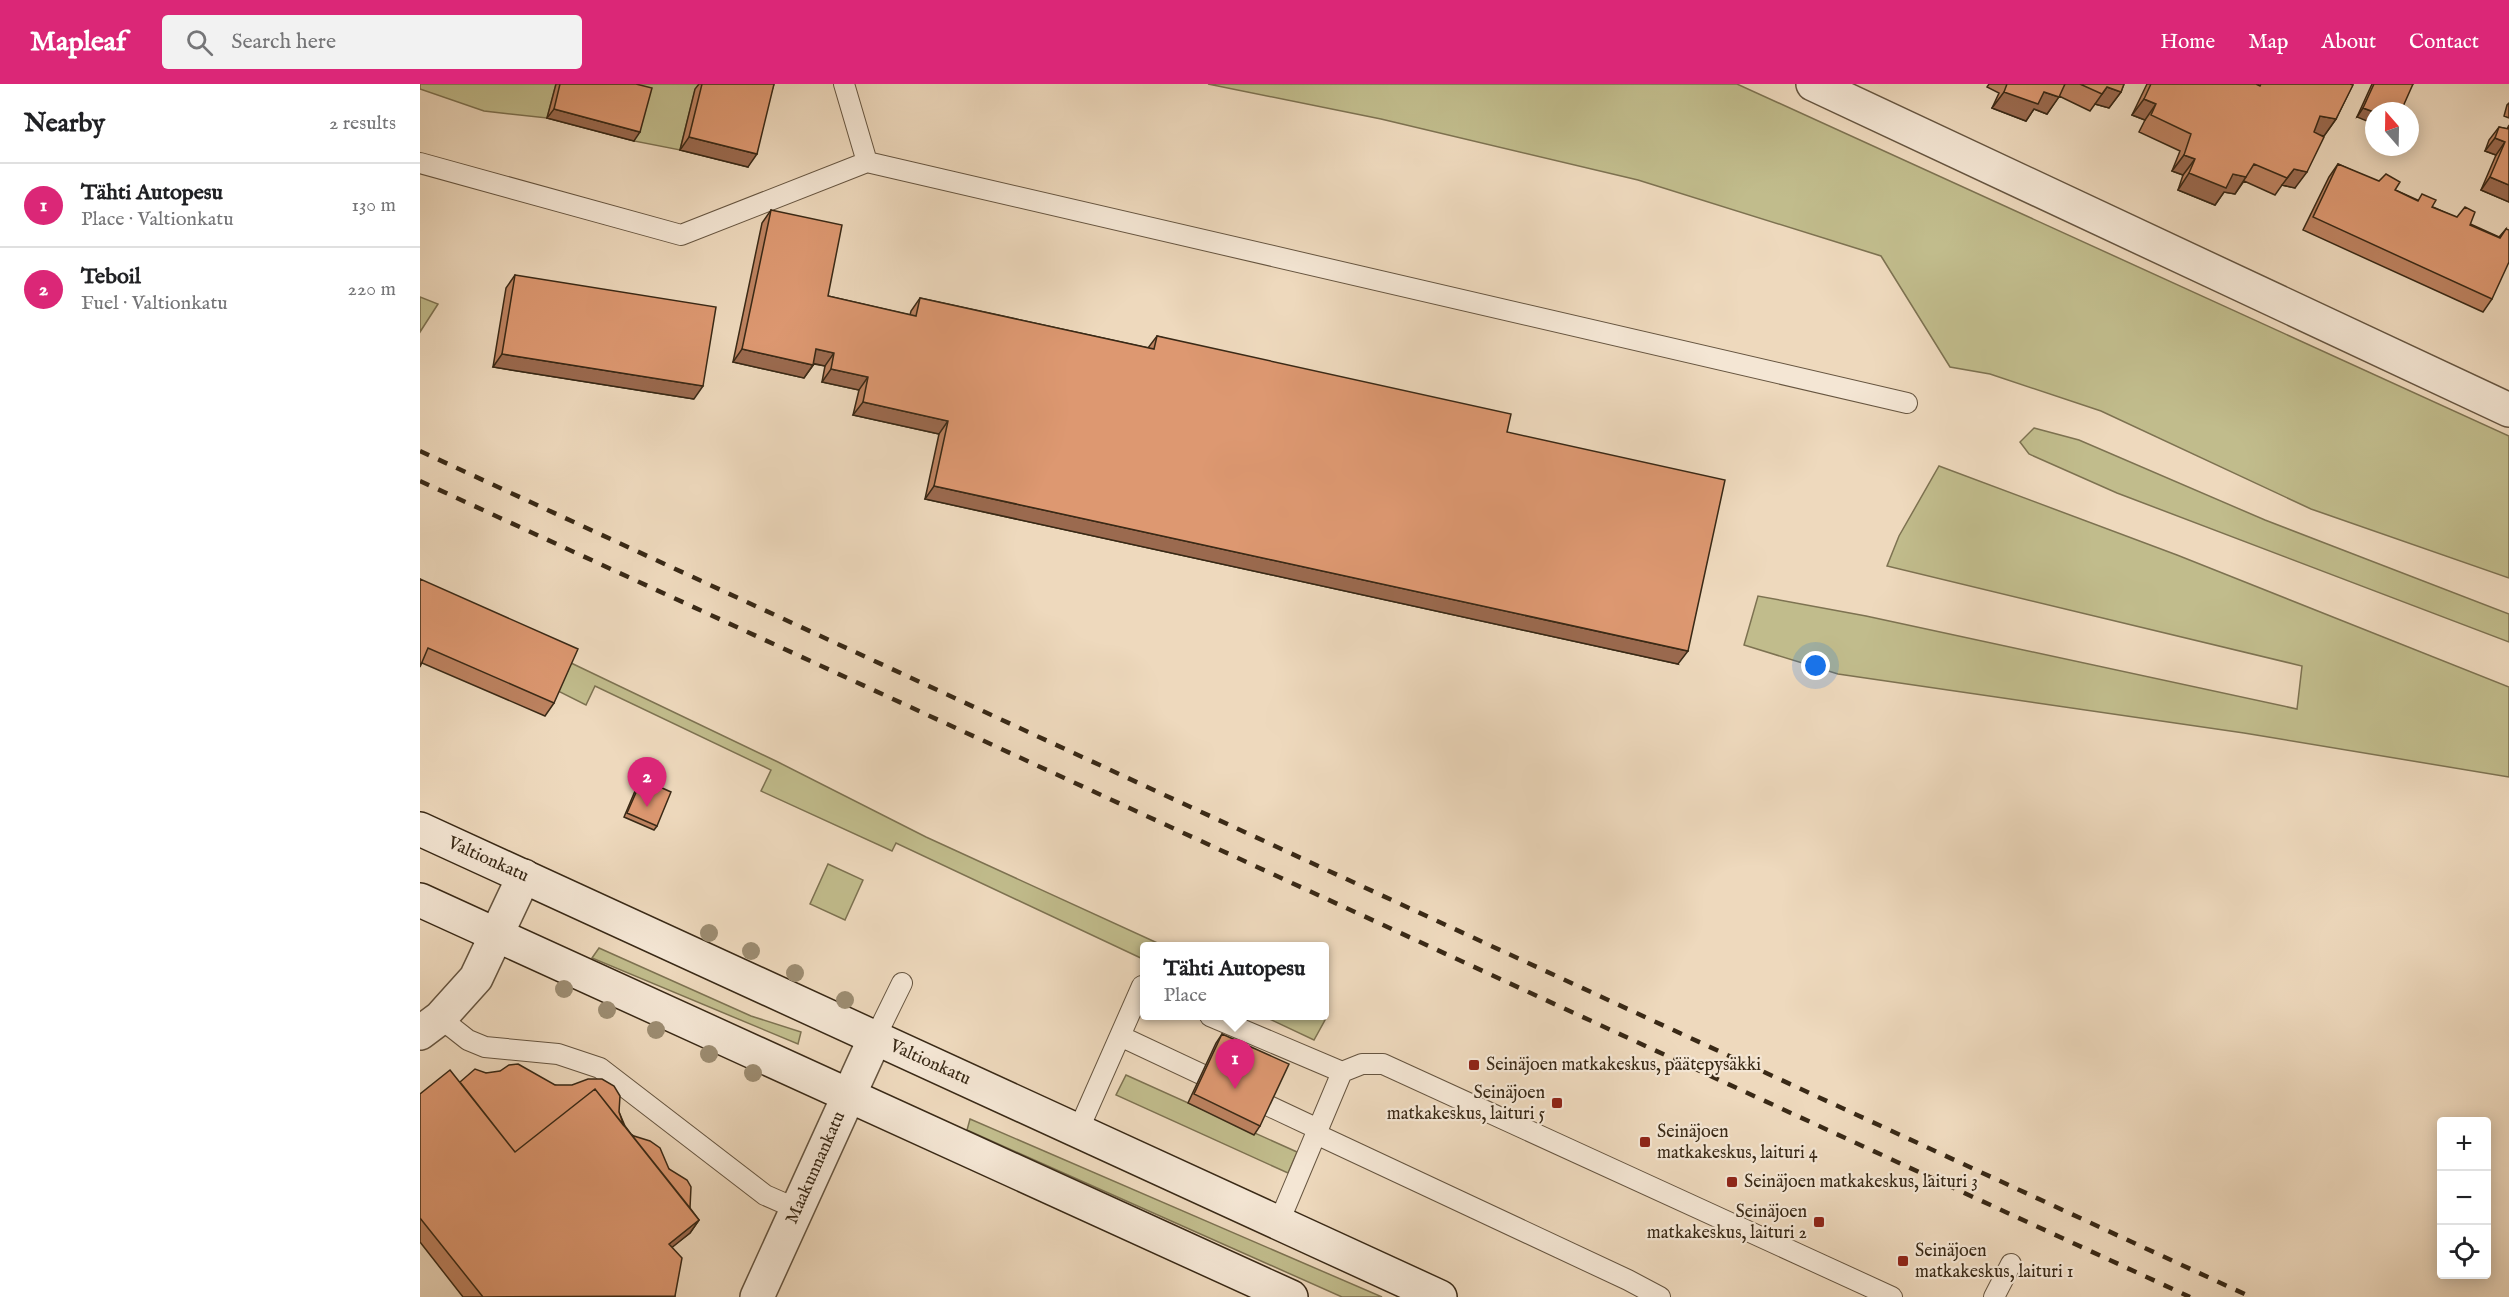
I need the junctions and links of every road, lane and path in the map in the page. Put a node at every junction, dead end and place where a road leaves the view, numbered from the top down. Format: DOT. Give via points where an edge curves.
graph roads {
  1 [pos="844,84"];
  2 [pos="1812,84"];
  3 [pos="867,162"];
  4 [pos="420,163"];
  5 [pos="1907,403"];
  6 [pos="2509,410"];
  7 [pos="420,830"];
  8 [pos="524,876"];
  9 [pos="420,900"];
  10 [pos="496,935"];
  11 [pos="902,983"];
  12 [pos="1140,991"];
  13 [pos="1219,1020"];
  14 [pos="430,1026"];
  15 [pos="1120,1036"];
  16 [pos="875,1038"];
  17 [pos="1342,1072"];
  18 [pos="849,1095"];
  19 [pos="1078,1131"];
  20 [pos="1317,1131"];
  21 [pos="797,1209"];
  22 [pos="1279,1222"];
  23 [pos="2011,1264"];
  24 [pos="757,1297"];
  25 [pos="1291,1297"];
  26 [pos="1440,1297"];
  27 [pos="1660,1297"];
  28 [pos="1892,1297"];
  29 [pos="1994,1297"];
  1 -- 3 [label="lane"];
  2 -- 6 [label="main road"];
  3 -- 4 [label="lane" via="681,235"];
  3 -- 5 [label="lane"];
  7 -- 8 [label="main road, Valtionkatu"];
  8 -- 10 [label="main road"];
  8 -- 16 [label="main road, Valtionkatu"];
  9 -- 10 [label="main road"];
  10 -- 14 [label="main road" via="476,978"];
  10 -- 18 [label="main road"];
  11 -- 16 [label="lane"];
  12 -- 15 [label="lane"];
  13 -- 17 [label="lane"];
  14 -- 21 [label="lane" via="485,1047 558,1054 600,1068 765,1195"];
  15 -- 19 [label="lane"];
  15 -- 20 [label="lane"];
  16 -- 18 [label="main road, Maakunnankatu"];
  16 -- 19 [label="main road, Valtionkatu"];
  17 -- 20 [label="lane"];
  17 -- 28 [label="lane" via="1362,1064 1383,1064"];
  18 -- 21 [label="main road, Maakunnankatu"];
  18 -- 25 [label="main road"];
  19 -- 22 [label="main road, Valtionkatu"];
  20 -- 22 [label="lane"];
  20 -- 27 [label="lane"];
  21 -- 24 [label="main road, Maakunnankatu"];
  22 -- 26 [label="main road, Valtionkatu"];
  23 -- 29 [label="lane"];
}
